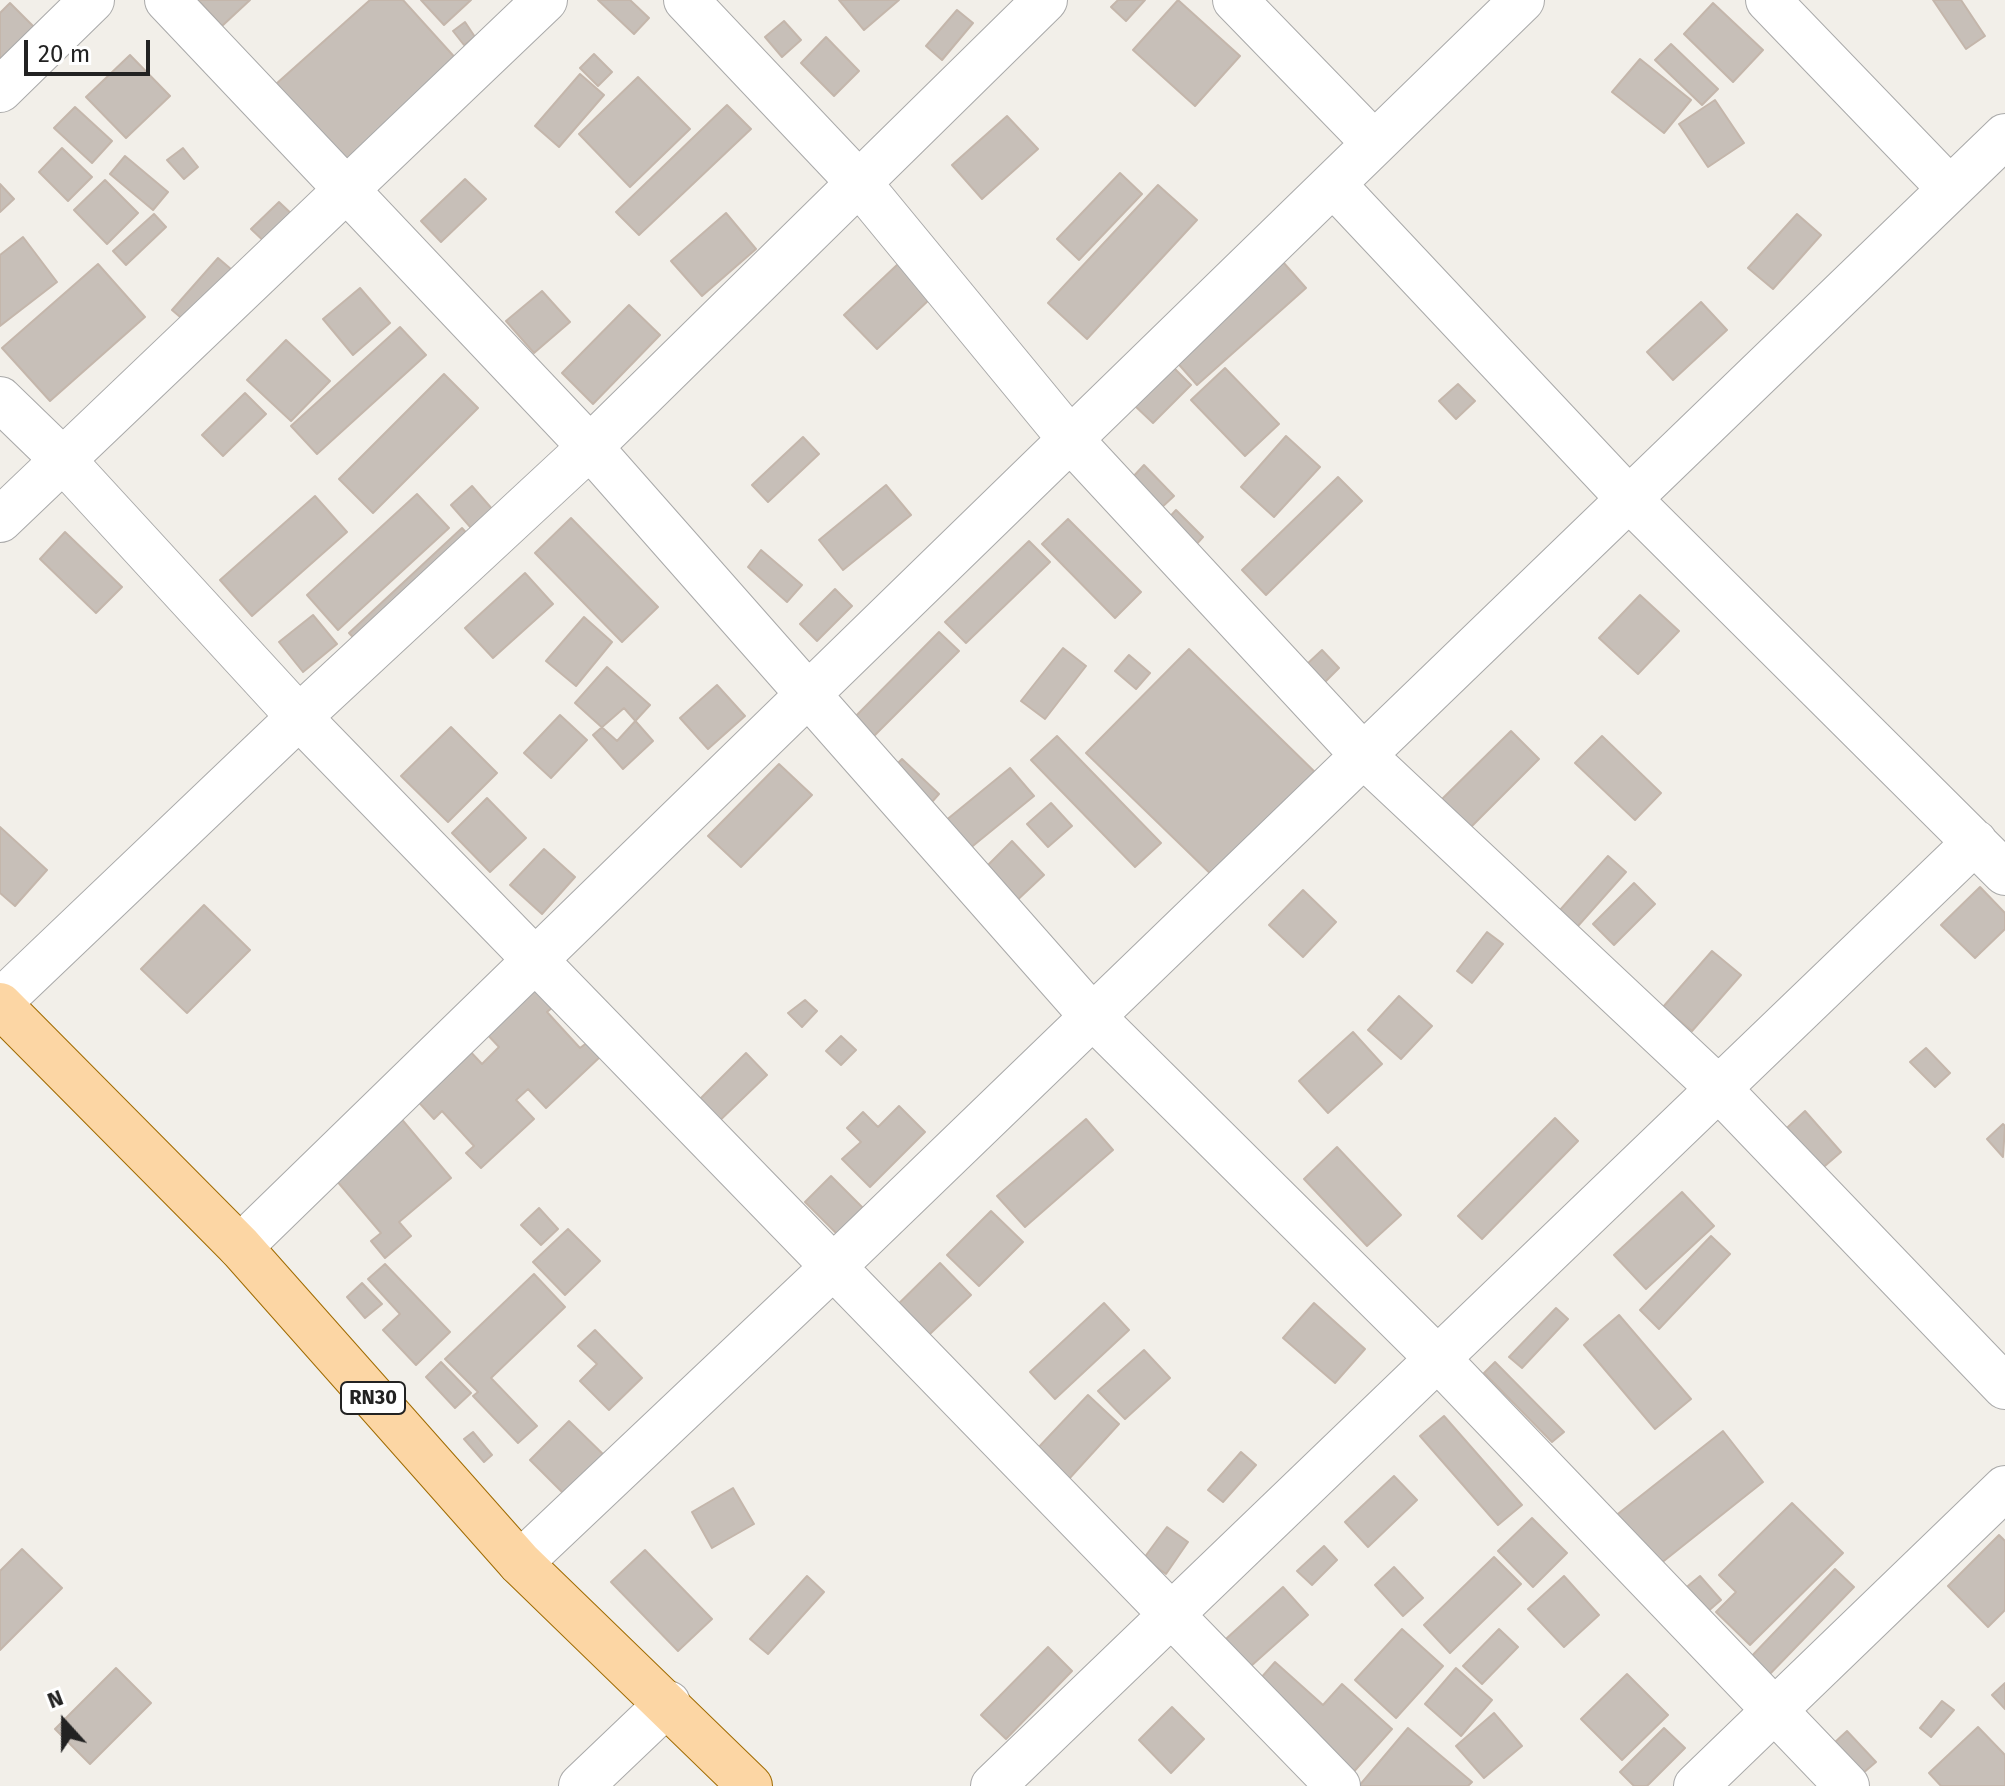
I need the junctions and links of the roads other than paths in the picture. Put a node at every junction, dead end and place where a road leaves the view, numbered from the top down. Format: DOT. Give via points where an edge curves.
graph roads {
  1 [pos="92,0"];
  2 [pos="167,0"];
  3 [pos="545,0"];
  4 [pos="686,0"];
  5 [pos="1045,0"];
  6 [pos="1235,0"];
  7 [pos="1522,0"];
  8 [pos="1768,0"];
  9 [pos="0,90"];
  10 [pos="2005,136"];
  11 [pos="1374,143"];
  12 [pos="860,184"];
  13 [pos="1333,184"];
  14 [pos="344,189"];
  15 [pos="1950,189"];
  16 [pos="0,399"];
  17 [pos="1070,439"];
  18 [pos="590,447"];
  19 [pos="63,460"];
  20 [pos="1628,498"];
  21 [pos="0,520"];
  22 [pos="810,693"];
  23 [pos="299,717"];
  24 [pos="1362,754"];
  25 [pos="1975,842"];
  26 [pos="2005,873"];
  27 [pos="535,960"];
  28 [pos="0,1003"];
  29 [pos="1091,1015"];
  30 [pos="1718,1088"];
  31 [pos="240,1247"];
  32 [pos="833,1267"];
  33 [pos="1437,1358"];
  34 [pos="2005,1387"];
  35 [pos="2005,1488"];
  36 [pos="520,1563"];
  37 [pos="1172,1612"];
  38 [pos="668,1703"];
  39 [pos="1774,1710"];
  40 [pos="581,1786"];
  41 [pos="750,1786"];
  42 [pos="993,1786"];
  43 [pos="1338,1786"];
  44 [pos="1696,1786"];
  45 [pos="1847,1786"];
  1 -- 9 [label="street"];
  2 -- 14 [label="street"];
  3 -- 14 [label="street"];
  4 -- 12 [label="street"];
  5 -- 12 [label="street"];
  6 -- 11 [label="street"];
  7 -- 11 [label="street"];
  8 -- 15 [label="street"];
  10 -- 15 [label="street"];
  11 -- 13 [label="street"];
  12 -- 17 [label="street"];
  12 -- 18 [label="street"];
  13 -- 17 [label="street"];
  13 -- 20 [label="street"];
  14 -- 18 [label="street"];
  14 -- 19 [label="street"];
  15 -- 20 [label="street"];
  16 -- 19 [label="street"];
  17 -- 22 [label="street"];
  17 -- 24 [label="street"];
  18 -- 22 [label="street"];
  18 -- 23 [label="street"];
  19 -- 21 [label="street"];
  19 -- 23 [label="street"];
  20 -- 24 [label="street"];
  20 -- 25 [label="street"];
  22 -- 27 [label="street"];
  22 -- 29 [label="street"];
  23 -- 27 [label="street"];
  23 -- 28 [label="street"];
  24 -- 29 [label="street"];
  24 -- 30 [label="street"];
  25 -- 26 [label="street"];
  25 -- 30 [label="street"];
  27 -- 31 [label="street"];
  27 -- 32 [label="street"];
  28 -- 31 [label="main road, RN30"];
  29 -- 32 [label="street"];
  29 -- 33 [label="street"];
  30 -- 33 [label="street"];
  30 -- 34 [label="street"];
  31 -- 36 [label="main road, RN30"];
  32 -- 36 [label="street"];
  32 -- 37 [label="street"];
  33 -- 37 [label="street"];
  33 -- 39 [label="street"];
  35 -- 39 [label="street"];
  36 -- 38 [label="main road, RN30"];
  37 -- 42 [label="street"];
  37 -- 43 [label="street"];
  38 -- 40 [label="street"];
  38 -- 41 [label="main road, RN30"];
  39 -- 44 [label="street"];
  39 -- 45 [label="street"];
}
